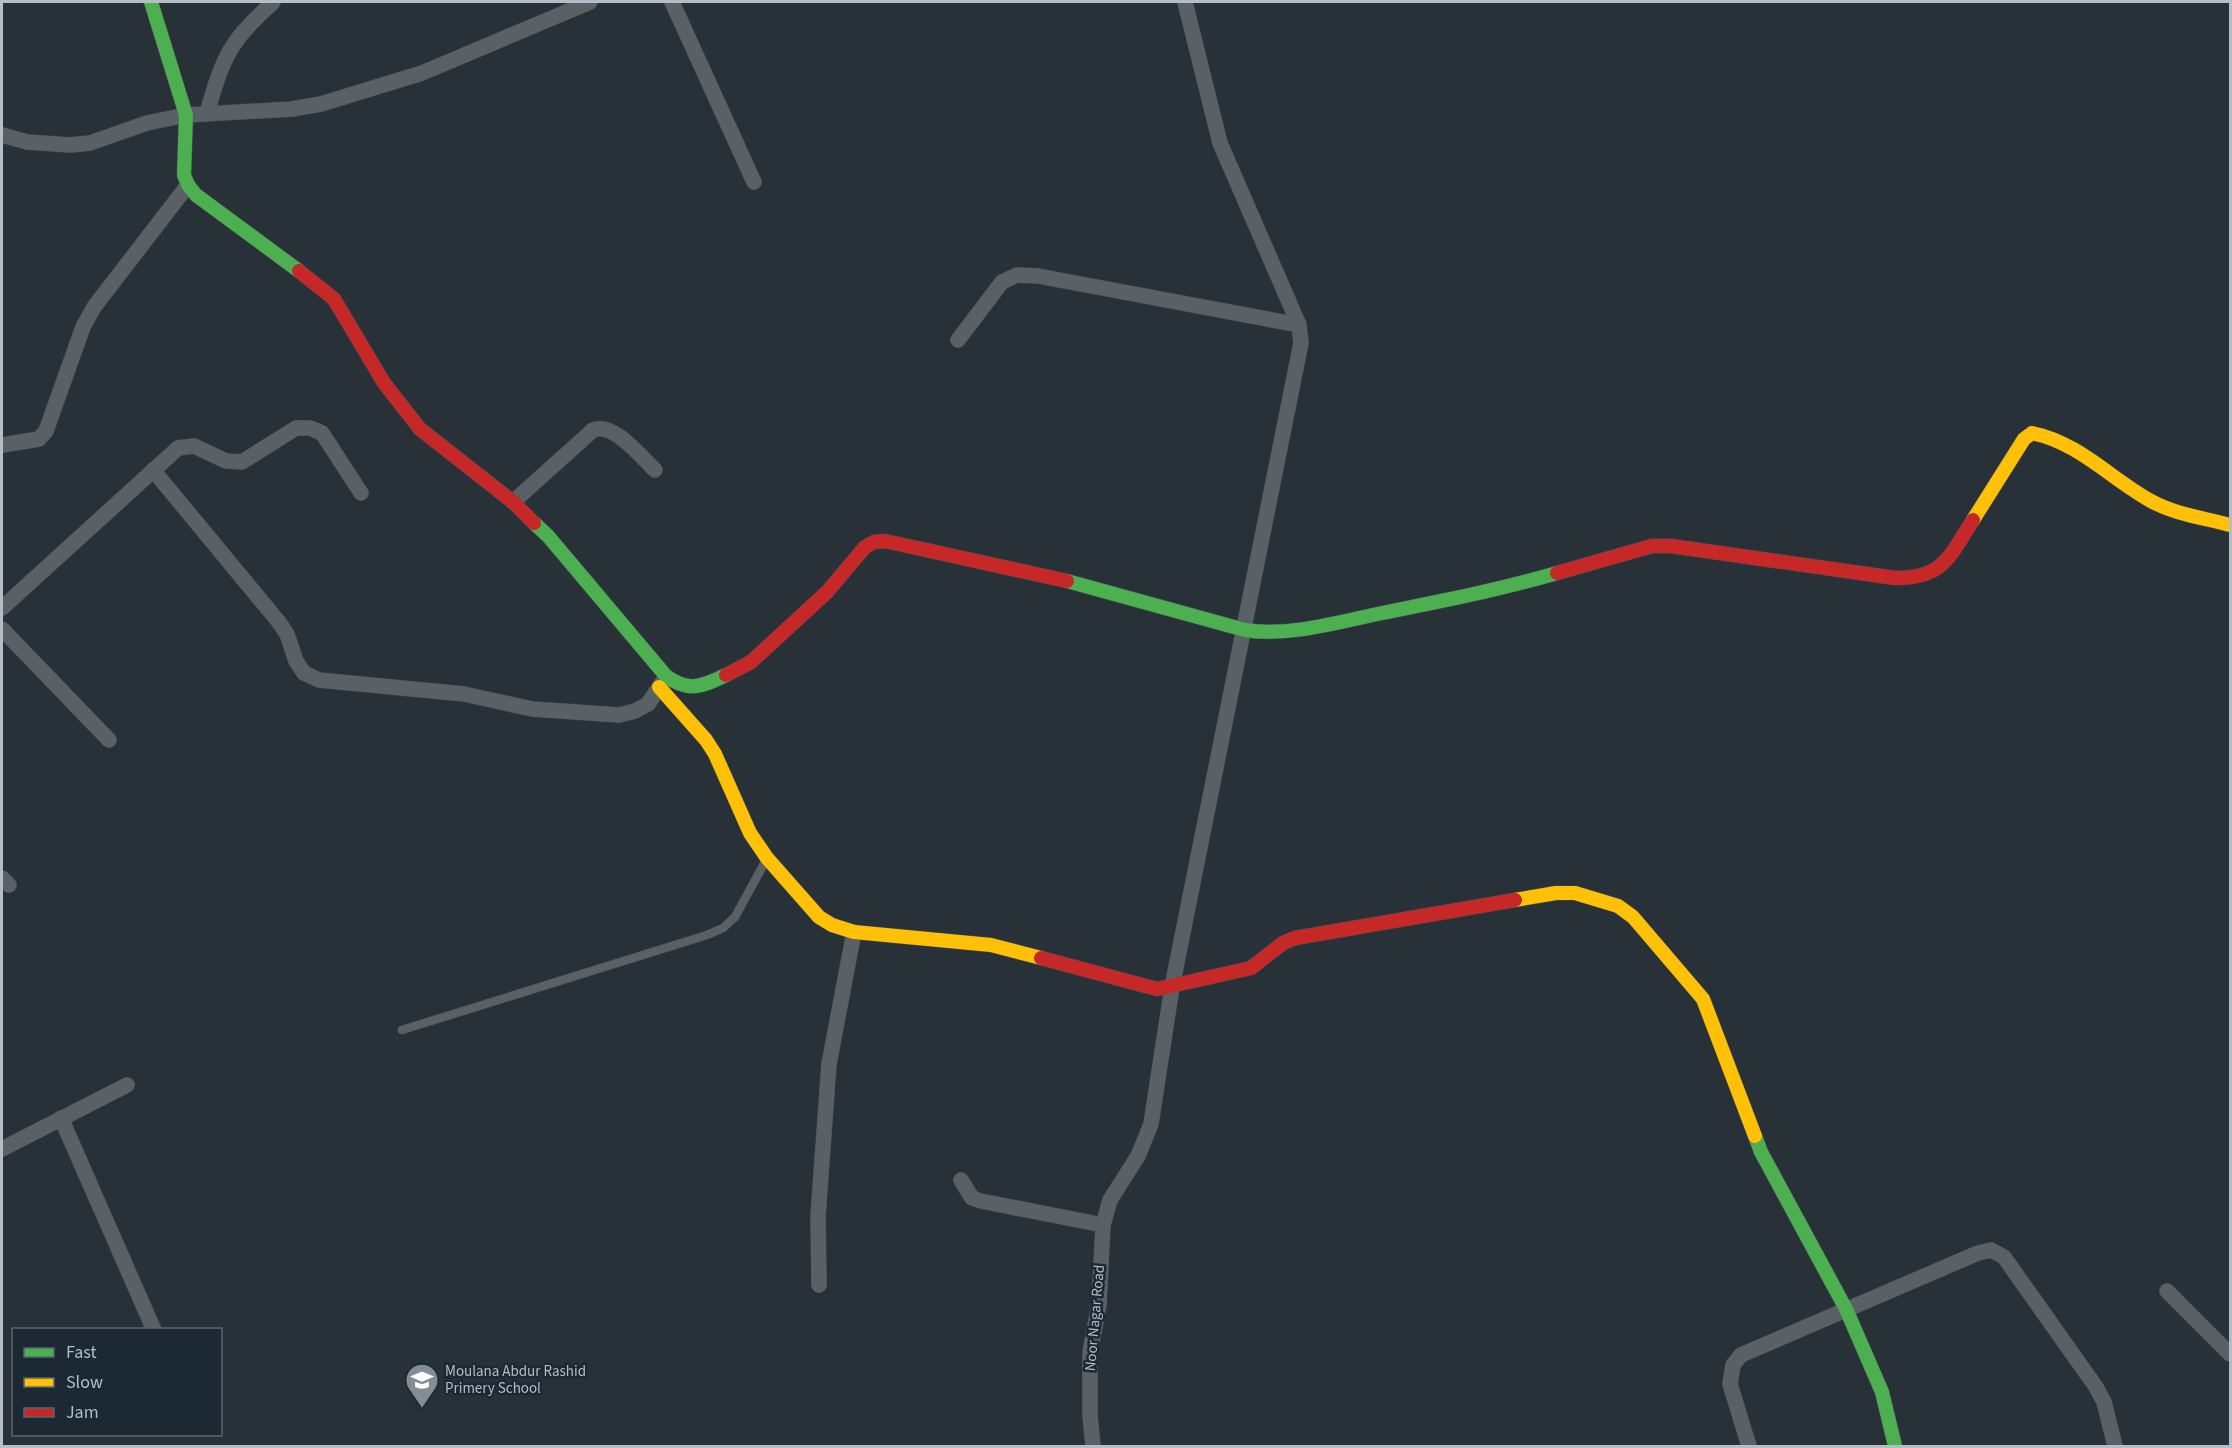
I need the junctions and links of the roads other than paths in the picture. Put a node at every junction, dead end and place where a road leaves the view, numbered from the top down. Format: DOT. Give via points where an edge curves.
graph roads {
  1 [pos="151,2"];
  2 [pos="273,2"];
  3 [pos="590,2"];
  4 [pos="672,2"];
  5 [pos="1185,2"];
  6 [pos="207,113"];
  7 [pos="186,115"];
  8 [pos="2,135"];
  9 [pos="754,182"];
  10 [pos="188,185"];
  11 [pos="1299,325"];
  12 [pos="958,340"];
  13 [pos="2,444"];
  14 [pos="153,470"];
  15 [pos="654,470"];
  16 [pos="361,494"];
  17 [pos="513,502"];
  18 [pos="2230,525"];
  19 [pos="2,608"];
  20 [pos="2,629"];
  21 [pos="1245,630"];
  22 [pos="662,682"];
  23 [pos="109,740"];
  24 [pos="767,858"];
  25 [pos="854,932"];
  26 [pos="1172,987"];
  27 [pos="402,1030"];
  28 [pos="127,1085"];
  29 [pos="61,1118"];
  30 [pos="2,1149"];
  31 [pos="961,1180"];
  32 [pos="1103,1225"];
  33 [pos="819,1285"];
  34 [pos="2167,1291"];
  35 [pos="1846,1309"];
  36 [pos="154,1328"];
  37 [pos="2230,1354"];
  38 [pos="1093,1446"];
  39 [pos="1749,1446"];
  40 [pos="1895,1446"];
  41 [pos="2115,1446"];
  1 -- 7 [label="street"];
  2 -- 6 [label="street" via="229,53"];
  3 -- 6 [label="street" via="422,73 321,104"];
  4 -- 9 [label="street"];
  5 -- 11 [label="street" via="1220,143"];
  6 -- 7 [label="street"];
  7 -- 8 [label="street" via="147,123 90,143 27,142"];
  7 -- 10 [label="street" via="184,175"];
  10 -- 13 [label="street" via="94,307 83,327 46,431 39,439"];
  10 -- 17 [label="street" via="196,195 324,289 408,416"];
  11 -- 12 [label="street" via="1017,275 1002,282"];
  11 -- 21 [label="street, Noor Nagar Road" via="1301,343"];
  14 -- 16 [label="street" via="178,448 194,446 226,461 242,462 296,428 310,428 322,433"];
  14 -- 19 [label="street"];
  14 -- 22 [label="street" via="278,621 304,673 319,680 464,694 532,709 619,716 648,704"];
  15 -- 17 [label="street" via="613,430 601,427"];
  17 -- 22 [label="street" via="548,536"];
  18 -- 21 [label="street" via="2163,507 2096,461 2032,433 2024,439 1947,561 1934,572 1915,578 1653,546 1510,587 1337,623 1263,633"];
  20 -- 23 [label="street"];
  21 -- 22 [label="street" via="1062,580 885,541 865,547 827,592 751,662 701,687"];
  21 -- 26 [label="street, Noor Nagar Road"];
  22 -- 24 [label="street" via="715,754 750,833"];
  24 -- 25 [label="street" via="819,917 832,926"];
  24 -- 27 [label="lane" via="735,917 723,928"];
  25 -- 26 [label="street" via="991,945 1144,987"];
  25 -- 33 [label="street" via="829,1064 818,1216"];
  26 -- 32 [label="street, Noor Nagar Road" via="1151,1124 1138,1156 1110,1200"];
  26 -- 35 [label="street" via="1251,968 1295,938 1556,893 1575,893 1618,906 1633,917 1703,999 1761,1152"];
  28 -- 29 [label="street"];
  29 -- 30 [label="street"];
  29 -- 36 [label="street"];
  31 -- 32 [label="street" via="972,1198 981,1201"];
  32 -- 38 [label="street, Noor Nagar Road" via="1099,1305 1090,1352"];
  34 -- 37 [label="street"];
  35 -- 39 [label="street" via="1740,1355 1733,1365 1730,1384"];
  35 -- 40 [label="street" via="1882,1392"];
  35 -- 41 [label="street" via="1991,1250 2004,1257 2096,1387 2104,1402"];
}
